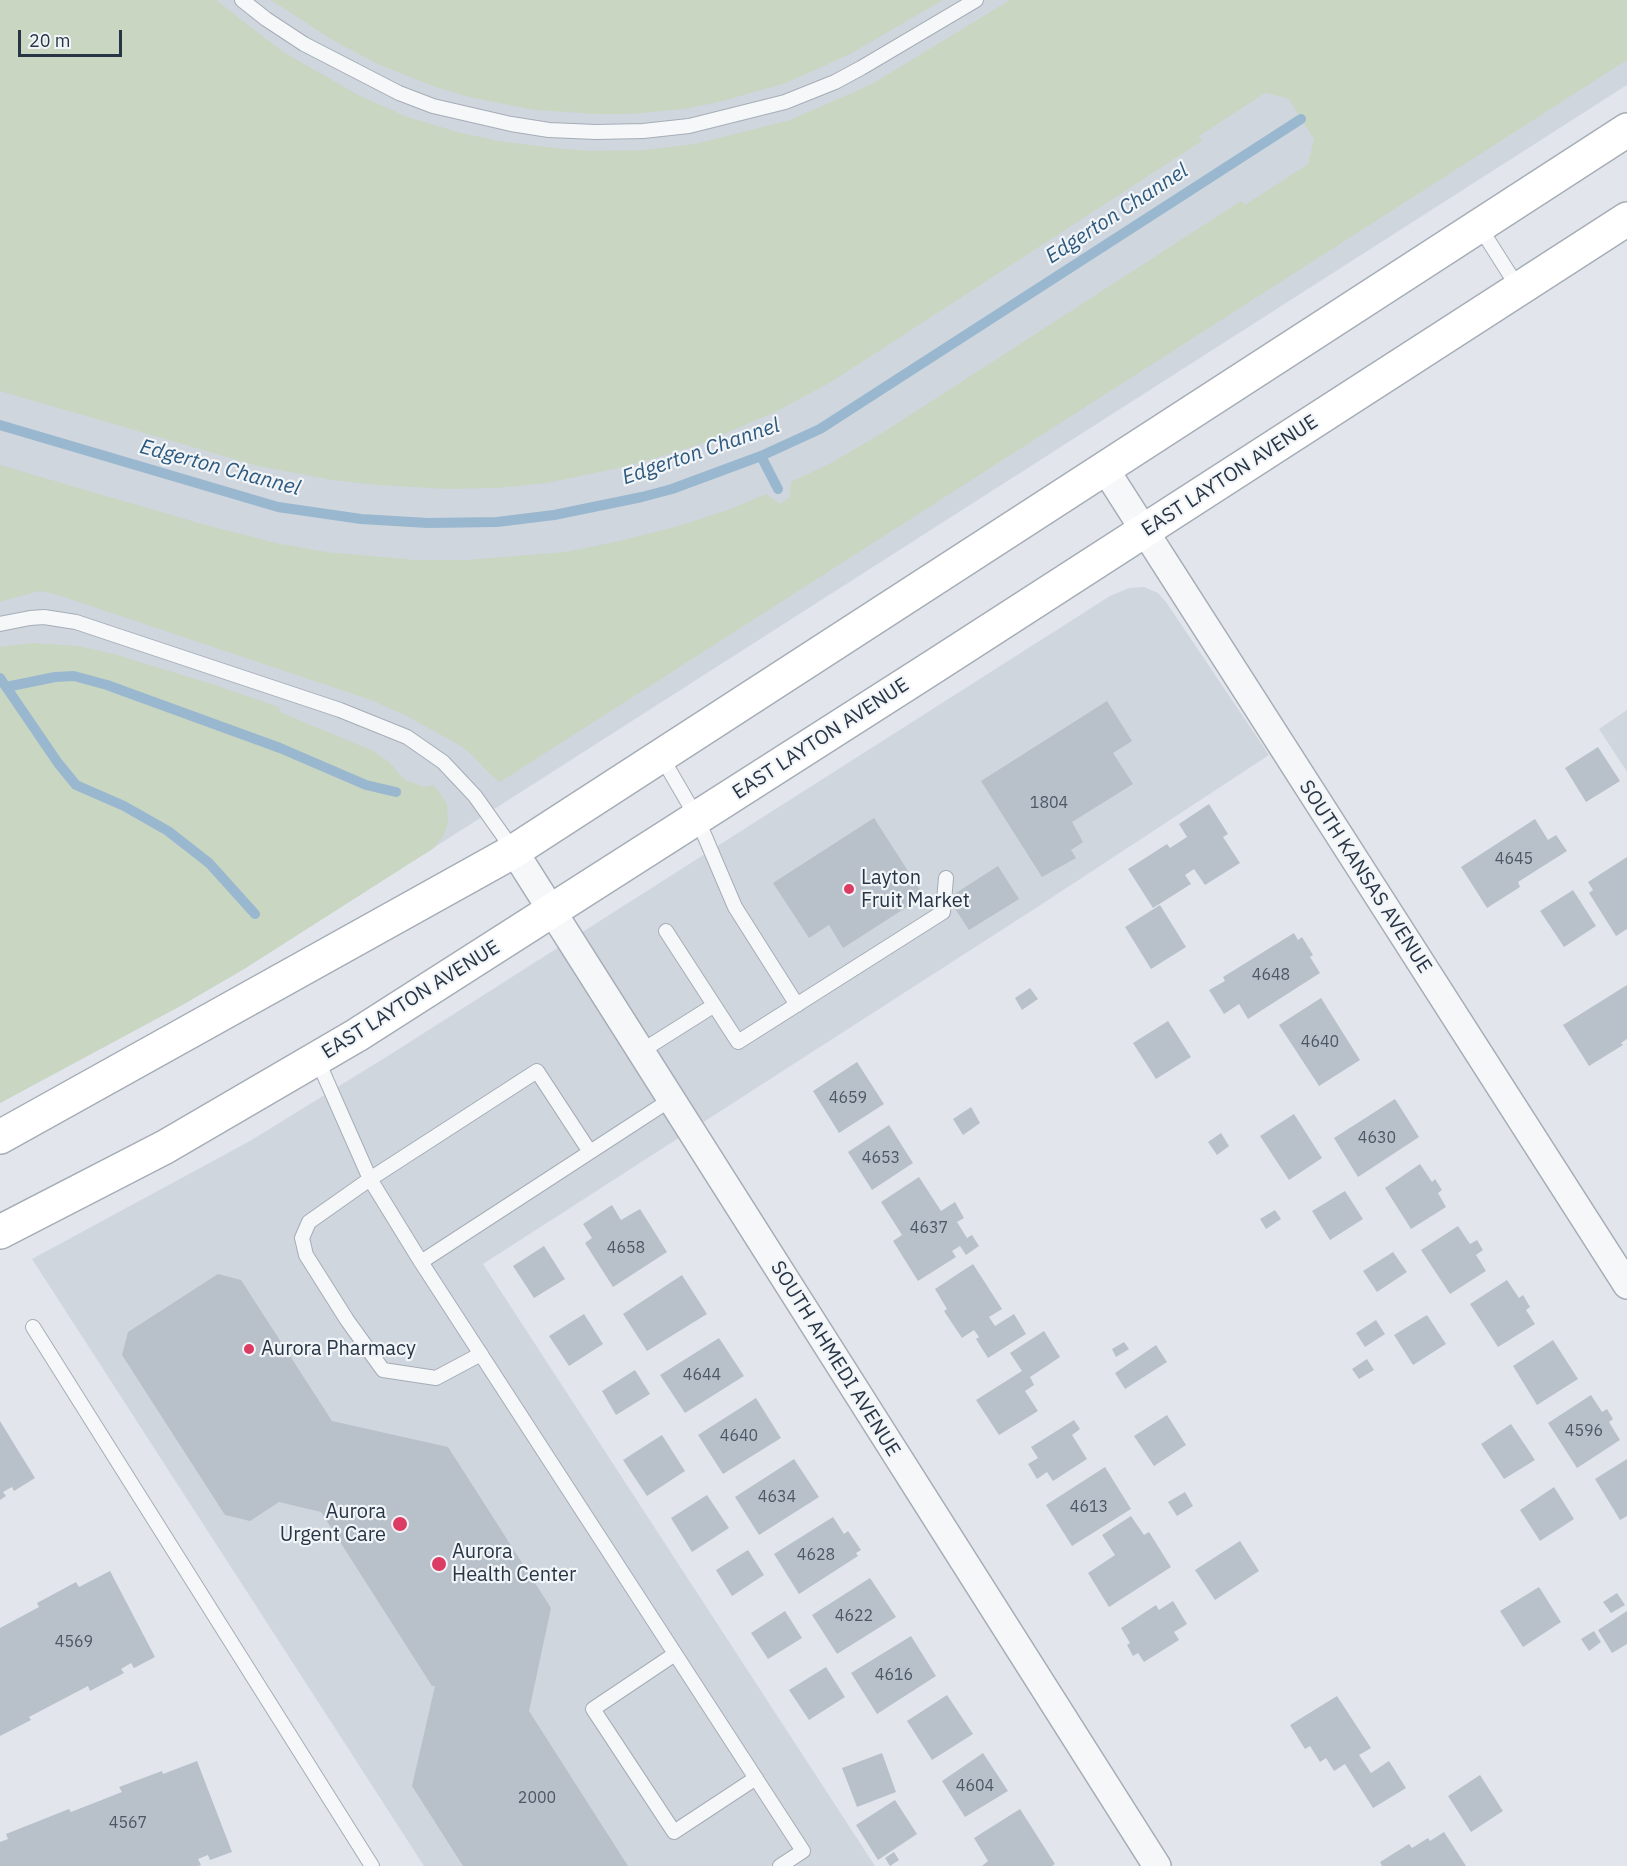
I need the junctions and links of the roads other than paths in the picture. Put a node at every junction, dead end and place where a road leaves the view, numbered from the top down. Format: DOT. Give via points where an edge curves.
graph roads {
  1 [pos="242,0"];
  2 [pos="976,0"];
  3 [pos="1627,130"];
  4 [pos="1627,219"];
  5 [pos="1479,226"];
  6 [pos="1519,289"];
  7 [pos="1105,469"];
  8 [pos="1145,531"];
  9 [pos="0,624"];
  10 [pos="661,756"];
  11 [pos="697,818"];
  12 [pos="514,851"];
  13 [pos="946,878"];
  14 [pos="552,912"];
  15 [pos="666,932"];
  16 [pos="797,1005"];
  17 [pos="713,1006"];
  18 [pos="640,1052"];
  19 [pos="317,1059"];
  20 [pos="670,1100"];
  21 [pos="0,1137"];
  22 [pos="590,1152"];
  23 [pos="370,1179"];
  24 [pos="0,1232"];
  25 [pos="421,1262"];
  26 [pos="1627,1285"];
  27 [pos="33,1328"];
  28 [pos="481,1354"];
  29 [pos="675,1654"];
  30 [pos="756,1778"];
  31 [pos="372,1866"];
  32 [pos="780,1866"];
  33 [pos="1157,1866"];
  1 -- 2 [label="lane" via="304,44 399,93 433,106 549,130 596,132 689,126 785,102 835,82"];
  3 -- 5 [label="main road"];
  4 -- 6 [label="main road, EAST LAYTON AVENUE"];
  5 -- 6 [label="lane"];
  5 -- 7 [label="main road"];
  6 -- 8 [label="main road, EAST LAYTON AVENUE"];
  7 -- 8 [label="street, SOUTH KANSAS AVENUE"];
  7 -- 10 [label="main road"];
  8 -- 11 [label="main road, EAST LAYTON AVENUE"];
  8 -- 26 [label="street, SOUTH KANSAS AVENUE"];
  9 -- 12 [label="lane" via="44,617 76,622 340,710 407,737 443,762 475,796"];
  10 -- 11 [label="lane"];
  10 -- 12 [label="main road"];
  11 -- 14 [label="main road, EAST LAYTON AVENUE"];
  11 -- 16 [label="lane" via="735,908"];
  12 -- 14 [label="street, SOUTH AHMEDI AVENUE"];
  12 -- 21 [label="main road"];
  13 -- 16 [label="lane" via="943,912"];
  14 -- 18 [label="street, SOUTH AHMEDI AVENUE"];
  14 -- 19 [label="main road, EAST LAYTON AVENUE"];
  15 -- 17 [label="lane"];
  16 -- 17 [label="lane" via="738,1042"];
  17 -- 18 [label="lane"];
  18 -- 20 [label="street, SOUTH AHMEDI AVENUE"];
  19 -- 23 [label="lane"];
  19 -- 24 [label="main road, EAST LAYTON AVENUE" via="165,1147"];
  20 -- 22 [label="lane"];
  20 -- 33 [label="street, SOUTH AHMEDI AVENUE"];
  22 -- 23 [label="lane" via="537,1071"];
  22 -- 25 [label="lane"];
  23 -- 25 [label="lane"];
  23 -- 28 [label="lane" via="309,1222 302,1238 306,1255 347,1320 383,1370 436,1378"];
  25 -- 28 [label="lane"];
  27 -- 31 [label="lane"];
  28 -- 29 [label="lane"];
  29 -- 30 [label="lane"];
  29 -- 30 [label="lane" via="593,1709 674,1832"];
  30 -- 32 [label="lane" via="803,1851"];
}
